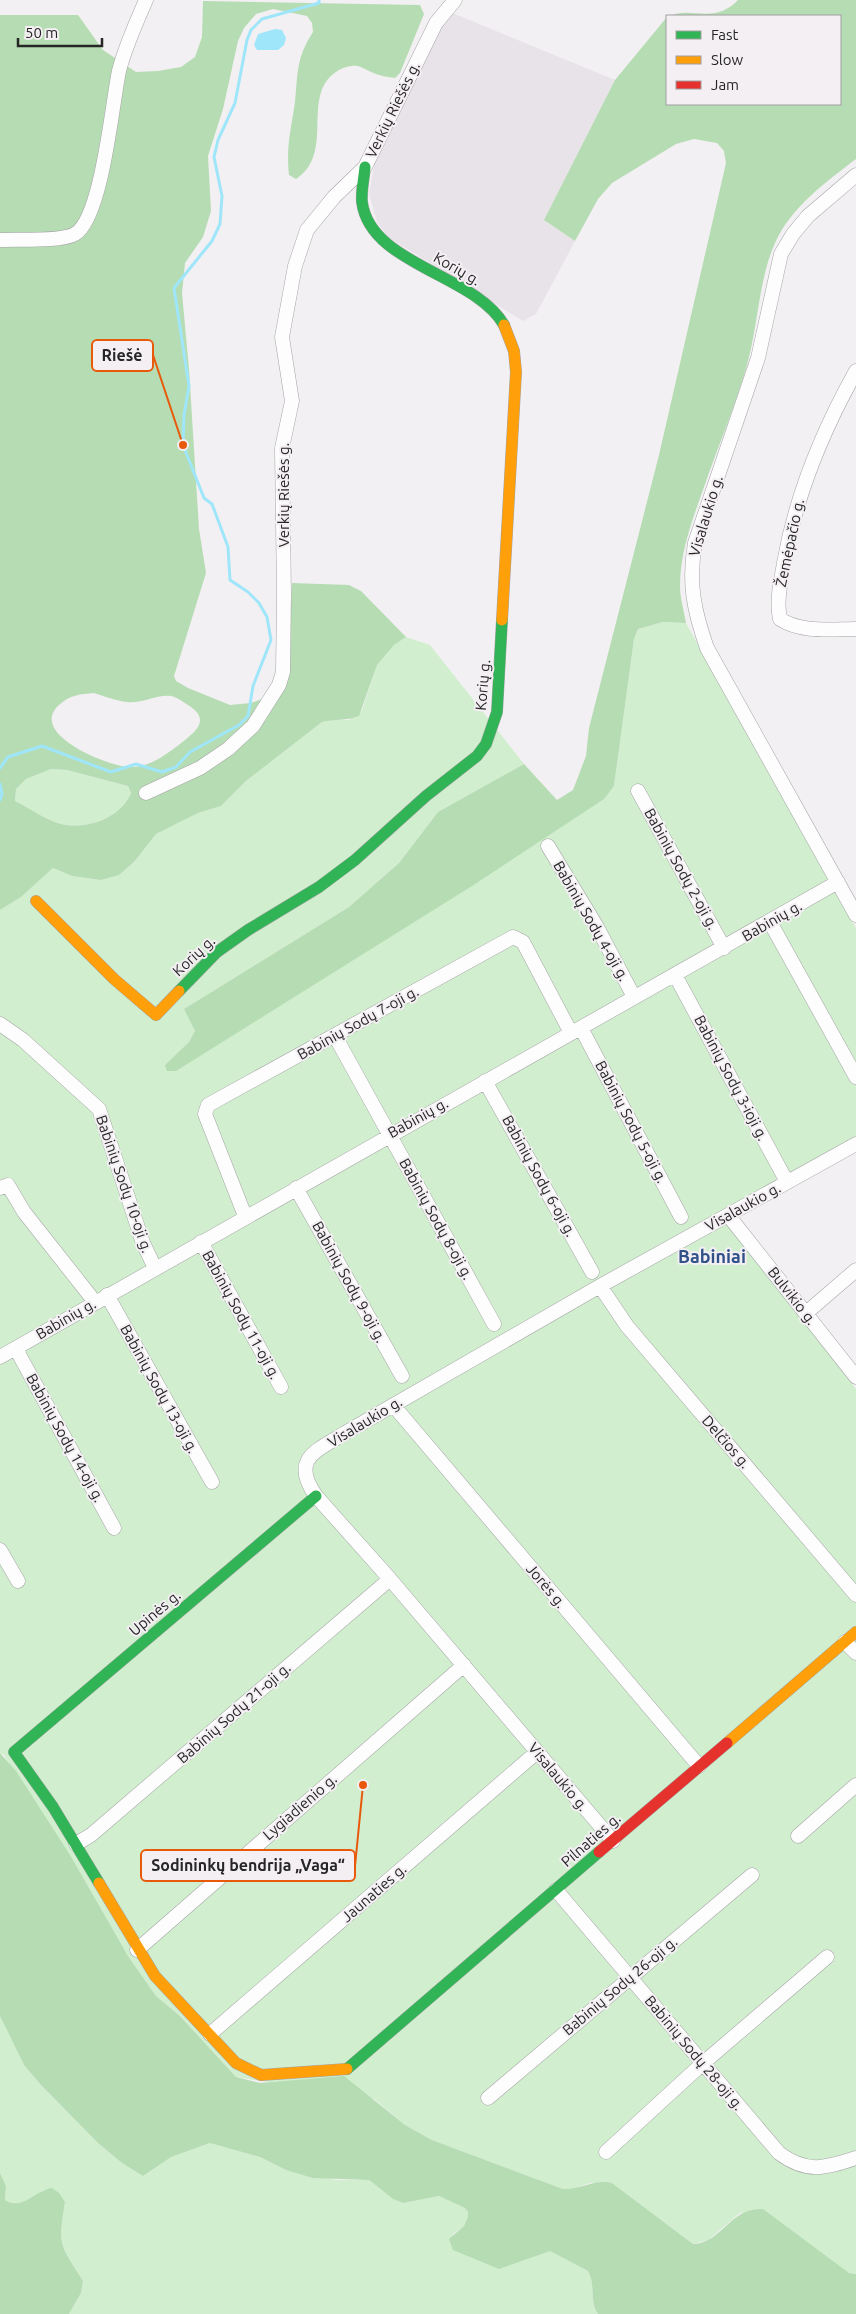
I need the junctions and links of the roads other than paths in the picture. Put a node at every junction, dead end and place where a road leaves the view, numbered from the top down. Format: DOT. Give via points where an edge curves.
graph roads {
  1 [pos="146,0"];
  2 [pos="455,0"];
  3 [pos="365,166"];
  4 [pos="856,175"];
  5 [pos="0,240"];
  6 [pos="856,371"];
  7 [pos="856,630"];
  8 [pos="638,791"];
  9 [pos="146,793"];
  10 [pos="548,846"];
  11 [pos="838,882"];
  12 [pos="36,901"];
  13 [pos="856,915"];
  14 [pos="770,922"];
  15 [pos="724,948"];
  16 [pos="675,975"];
  17 [pos="634,997"];
  18 [pos="0,1024"];
  19 [pos="576,1031"];
  20 [pos="335,1036"];
  21 [pos="856,1077"];
  22 [pos="486,1081"];
  23 [pos="390,1134"];
  24 [pos="856,1144"];
  25 [pos="787,1182"];
  26 [pos="0,1188"];
  27 [pos="296,1188"];
  28 [pos="728,1215"];
  29 [pos="245,1216"];
  30 [pos="681,1217"];
  31 [pos="201,1242"];
  32 [pos="155,1268"];
  33 [pos="856,1270"];
  34 [pos="592,1272"];
  35 [pos="600,1286"];
  36 [pos="101,1299"];
  37 [pos="806,1313"];
  38 [pos="494,1324"];
  39 [pos="16,1349"];
  40 [pos="0,1356"];
  41 [pos="402,1376"];
  42 [pos="856,1377"];
  43 [pos="282,1387"];
  44 [pos="393,1405"];
  45 [pos="212,1482"];
  46 [pos="316,1496"];
  47 [pos="114,1528"];
  48 [pos="0,1550"];
  49 [pos="390,1579"];
  50 [pos="18,1581"];
  51 [pos="856,1595"];
  52 [pos="856,1632"];
  53 [pos="845,1642"];
  54 [pos="856,1654"];
  55 [pos="464,1665"];
  56 [pos="537,1752"];
  57 [pos="699,1766"];
  58 [pos="856,1785"];
  59 [pos="798,1836"];
  60 [pos="613,1841"];
  61 [pos="76,1844"];
  62 [pos="752,1875"];
  63 [pos="556,1890"];
  64 [pos="137,1950"];
  65 [pos="827,1958"];
  66 [pos="630,1978"];
  67 [pos="210,2034"];
  68 [pos="702,2064"];
  69 [pos="488,2098"];
  70 [pos="606,2152"];
  71 [pos="856,2158"];
  1 -- 5 [label="street" via="120,68 106,162 85,225 76,234 59,240"];
  2 -- 3 [label="street, Verkių Riešės g." via="436,23"];
  3 -- 9 [label="street, Verkių Riešės g." via="307,230 295,266 282,338 292,401 282,448 284,595 283,672 279,686 253,726 228,749 200,768"];
  3 -- 12 [label="street, Korių g." via="362,202 373,230 400,253 486,302 500,318 514,351 516,372 498,712 486,744 470,762 426,796 355,860 217,952 156,1015 114,980"];
  4 -- 11 [label="street, Visalaukio g." via="808,216 781,254 758,358 695,543 691,567 692,595 708,648"];
  6 -- 7 [label="street, Žemėpačio g." via="818,446 801,491 790,528 777,605 780,620 787,624 804,628"];
  8 -- 15 [label="street, Babinių Sodų 2-oji g."];
  10 -- 17 [label="street, Babinių Sodų 4-oji g."];
  11 -- 13 [label="street, Visalaukio g."];
  11 -- 14 [label="street, Babinių g."];
  14 -- 15 [label="street, Babinių g."];
  14 -- 21 [label="street"];
  15 -- 16 [label="street, Babinių g."];
  16 -- 17 [label="street, Babinių g."];
  16 -- 25 [label="street, Babinių Sodų 3-ioji g."];
  17 -- 19 [label="street, Babinių g."];
  18 -- 32 [label="street, Babinių Sodų 10-oji g." via="23,1040 99,1109 143,1243"];
  19 -- 20 [label="street, Babinių Sodų 7-oji g." via="523,942 513,937"];
  19 -- 22 [label="street, Babinių g."];
  19 -- 30 [label="street, Babinių Sodų 5-oji g."];
  20 -- 23 [label="street, Babinių Sodų 8-oji g."];
  20 -- 29 [label="street, Babinių Sodų 7-oji g." via="205,1109"];
  22 -- 23 [label="street, Babinių g."];
  22 -- 34 [label="street, Babinių Sodų 6-oji g."];
  23 -- 27 [label="street, Babinių g."];
  23 -- 38 [label="street, Babinių Sodų 8-oji g."];
  24 -- 25 [label="street, Visalaukio g."];
  25 -- 28 [label="street, Visalaukio g."];
  26 -- 36 [label="street, Babinių Sodų 13-oji g." via="8,1185 24,1212"];
  27 -- 29 [label="street, Babinių g."];
  27 -- 41 [label="street, Babinių Sodų 9-oji g."];
  28 -- 35 [label="street, Visalaukio g."];
  28 -- 37 [label="street, Bulvikio g."];
  29 -- 31 [label="street, Babinių g."];
  31 -- 32 [label="street, Babinių g."];
  31 -- 43 [label="street, Babinių Sodų 11-oji g."];
  32 -- 36 [label="street, Babinių g."];
  33 -- 37 [label="street"];
  35 -- 44 [label="street, Visalaukio g."];
  35 -- 51 [label="street, Delčios g." via="633,1333"];
  36 -- 39 [label="street, Babinių g."];
  36 -- 45 [label="street, Babinių Sodų 13-oji g."];
  37 -- 42 [label="street, Bulvikio g."];
  39 -- 40 [label="street, Babinių g."];
  39 -- 47 [label="street, Babinių Sodų 14-oji g."];
  44 -- 46 [label="street, Visalaukio g." via="310,1456 304,1472 306,1482"];
  44 -- 57 [label="street, Jorės g."];
  46 -- 49 [label="street, Visalaukio g."];
  46 -- 61 [label="street, Upinės g." via="14,1752 54,1806"];
  48 -- 50 [label="street"];
  49 -- 55 [label="street, Visalaukio g."];
  49 -- 61 [label="street, Babinių Sodų 21-oji g." via="91,1835"];
  52 -- 53 [label="street, Pilnaties g."];
  53 -- 54 [label="street"];
  53 -- 57 [label="street, Pilnaties g."];
  55 -- 56 [label="street, Visalaukio g."];
  55 -- 64 [label="street, Lygiadienio g."];
  56 -- 60 [label="street, Visalaukio g."];
  56 -- 67 [label="street, Jaunaties g."];
  57 -- 60 [label="street, Pilnaties g."];
  58 -- 59 [label="street"];
  60 -- 63 [label="street, Pilnaties g."];
  61 -- 64 [label="street"];
  62 -- 66 [label="street, Babinių Sodų 26-oji g."];
  63 -- 66 [label="street, Babinių Sodų 28-oji g."];
  63 -- 67 [label="street, Pilnaties g." via="346,2070 261,2075 236,2063"];
  64 -- 67 [label="street" via="173,1998"];
  65 -- 68 [label="street"];
  66 -- 68 [label="street, Babinių Sodų 28-oji g."];
  66 -- 69 [label="street, Babinių Sodų 26-oji g."];
  68 -- 70 [label="street"];
  68 -- 71 [label="street, Babinių Sodų 28-oji g." via="778,2153 789,2161 809,2168"];
}
